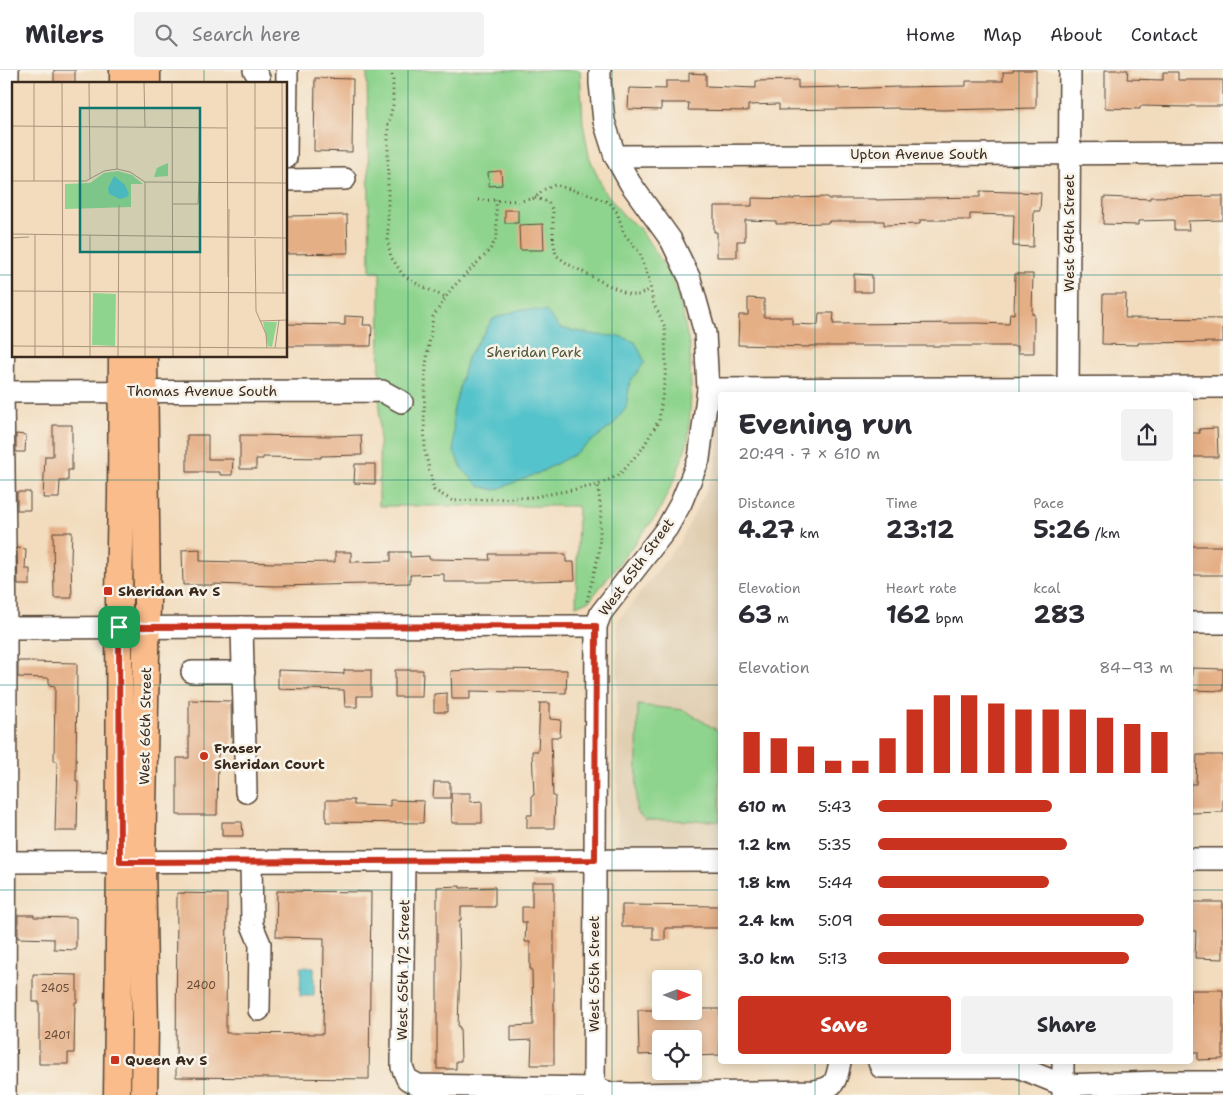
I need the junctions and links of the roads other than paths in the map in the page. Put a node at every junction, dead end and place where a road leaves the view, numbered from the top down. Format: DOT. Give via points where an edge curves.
graph roads {
  1 [pos="8,70"];
  2 [pos="254,70"];
  3 [pos="600,70"];
  4 [pos="1070,70"];
  5 [pos="259,82"];
  6 [pos="1223,153"];
  7 [pos="1070,154"];
  8 [pos="615,156"];
  9 [pos="7,158"];
  10 [pos="345,179"];
  11 [pos="288,180"];
  12 [pos="3,278"];
  13 [pos="123,358"];
  14 [pos="143,358"];
  15 [pos="1223,387"];
  16 [pos="708,389"];
  17 [pos="1068,391"];
  18 [pos="2,392"];
  19 [pos="133,392"];
  20 [pos="402,402"];
  21 [pos="2,512"];
  22 [pos="1193,623"];
  23 [pos="1223,623"];
  24 [pos="596,626"];
  25 [pos="119,627"];
  26 [pos="147,627"];
  27 [pos="242,627"];
  28 [pos="3,628"];
  29 [pos="192,672"];
  30 [pos="244,672"];
  31 [pos="3,747"];
  32 [pos="246,792"];
  33 [pos="1193,859"];
  34 [pos="1223,859"];
  35 [pos="595,860"];
  36 [pos="718,860"];
  37 [pos="251,861"];
  38 [pos="404,861"];
  39 [pos="3,862"];
  40 [pos="131,862"];
  41 [pos="3,984"];
  42 [pos="259,1010"];
  43 [pos="840,1064"];
  44 [pos="880,1064"];
  45 [pos="1063,1064"];
  46 [pos="1154,1072"];
  47 [pos="1223,1082"];
  48 [pos="1188,1088"];
  49 [pos="1063,1090"];
  50 [pos="594,1091"];
  51 [pos="5,1095"];
  52 [pos="117,1095"];
  53 [pos="144,1095"];
  1 -- 9 [label="street"];
  2 -- 5 [label="street"];
  3 -- 8 [label="street, West 65th Street" via="604,121"];
  4 -- 7 [label="street, West 64th Street"];
  6 -- 7 [label="street, Upton Avenue South"];
  7 -- 8 [label="street, Upton Avenue South"];
  7 -- 17 [label="street, West 64th Street"];
  8 -- 16 [label="street, West 65th Street" via="671,240 690,279 705,334"];
  9 -- 12 [label="street"];
  10 -- 11 [label="street"];
  12 -- 18 [label="street"];
  13 -- 19 [label="main road, West 66th Street"];
  14 -- 19 [label="main road, West 66th Street"];
  15 -- 17 [label="street"];
  16 -- 17 [label="street"];
  16 -- 24 [label="street, West 65th Street" via="699,459 681,503 666,528 601,613"];
  18 -- 19 [label="street, Thomas Avenue South"];
  18 -- 21 [label="street"];
  19 -- 20 [label="street, Thomas Avenue South" via="382,391"];
  19 -- 25 [label="main road, West 66th Street"];
  19 -- 26 [label="main road, West 66th Street"];
  21 -- 28 [label="street"];
  22 -- 23 [label="street"];
  24 -- 27 [label="street"];
  24 -- 35 [label="street, West 65th Street"];
  25 -- 26 [label="street"];
  25 -- 28 [label="street"];
  25 -- 40 [label="main road, West 66th Street"];
  26 -- 27 [label="street"];
  26 -- 40 [label="main road, West 66th Street"];
  27 -- 30 [label="street"];
  28 -- 31 [label="street"];
  29 -- 30 [label="street"];
  30 -- 32 [label="street"];
  31 -- 39 [label="street"];
  33 -- 34 [label="street"];
  35 -- 36 [label="street"];
  35 -- 38 [label="street"];
  35 -- 50 [label="street, West 65th Street"];
  37 -- 38 [label="street"];
  37 -- 40 [label="street"];
  37 -- 42 [label="street" via="252,925 260,944"];
  38 -- 50 [label="street, West 65th 1/2 Street" via="402,1067 407,1079 418,1085"];
  39 -- 40 [label="street"];
  39 -- 41 [label="street"];
  40 -- 52 [label="main road, West 66th Street"];
  40 -- 53 [label="main road, West 66th Street" via="144,1028"];
  41 -- 51 [label="street"];
  43 -- 50 [label="street" via="836,1081 831,1087 814,1091 630,1094"];
  44 -- 49 [label="street" via="881,1067 1018,1067"];
  45 -- 49 [label="street"];
  46 -- 48 [label="street"];
  46 -- 49 [label="street"];
  47 -- 48 [label="street"];
}
